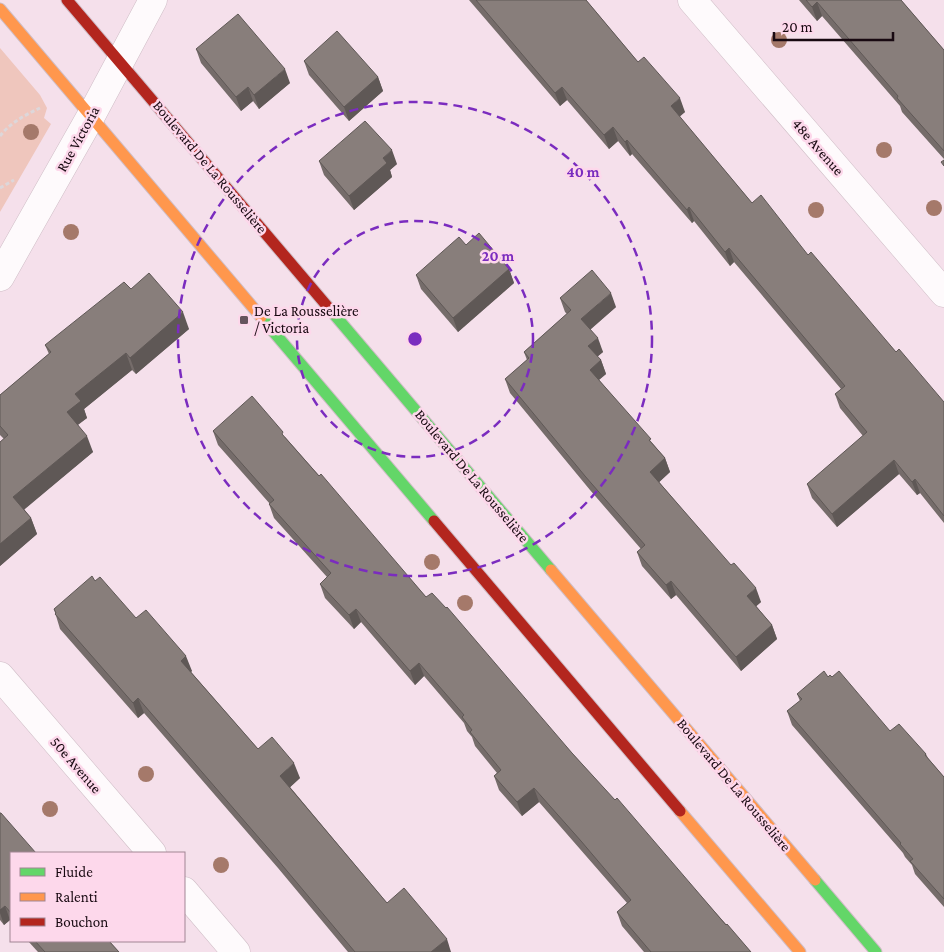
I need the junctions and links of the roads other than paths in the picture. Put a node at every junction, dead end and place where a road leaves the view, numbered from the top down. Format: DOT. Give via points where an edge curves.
graph roads {
  1 [pos="67,0"];
  2 [pos="153,0"];
  3 [pos="692,0"];
  4 [pos="0,9"];
  5 [pos="119,61"];
  6 [pos="91,116"];
  7 [pos="0,276"];
  8 [pos="944,293"];
  9 [pos="0,676"];
  10 [pos="151,852"];
  11 [pos="185,892"];
  12 [pos="236,952"];
  13 [pos="800,952"];
  14 [pos="876,952"];
  1 -- 5 [label="street, Boulevard De La Rousselière"];
  2 -- 5 [label="street, Rue Victoria"];
  3 -- 8 [label="street, 48e Avenue"];
  4 -- 6 [label="street"];
  5 -- 6 [label="street, Rue Victoria"];
  5 -- 14 [label="street, Boulevard De La Rousselière"];
  6 -- 7 [label="street, Rue Victoria"];
  6 -- 13 [label="street"];
  9 -- 10 [label="street, 50e Avenue"];
  11 -- 12 [label="street"];
}
